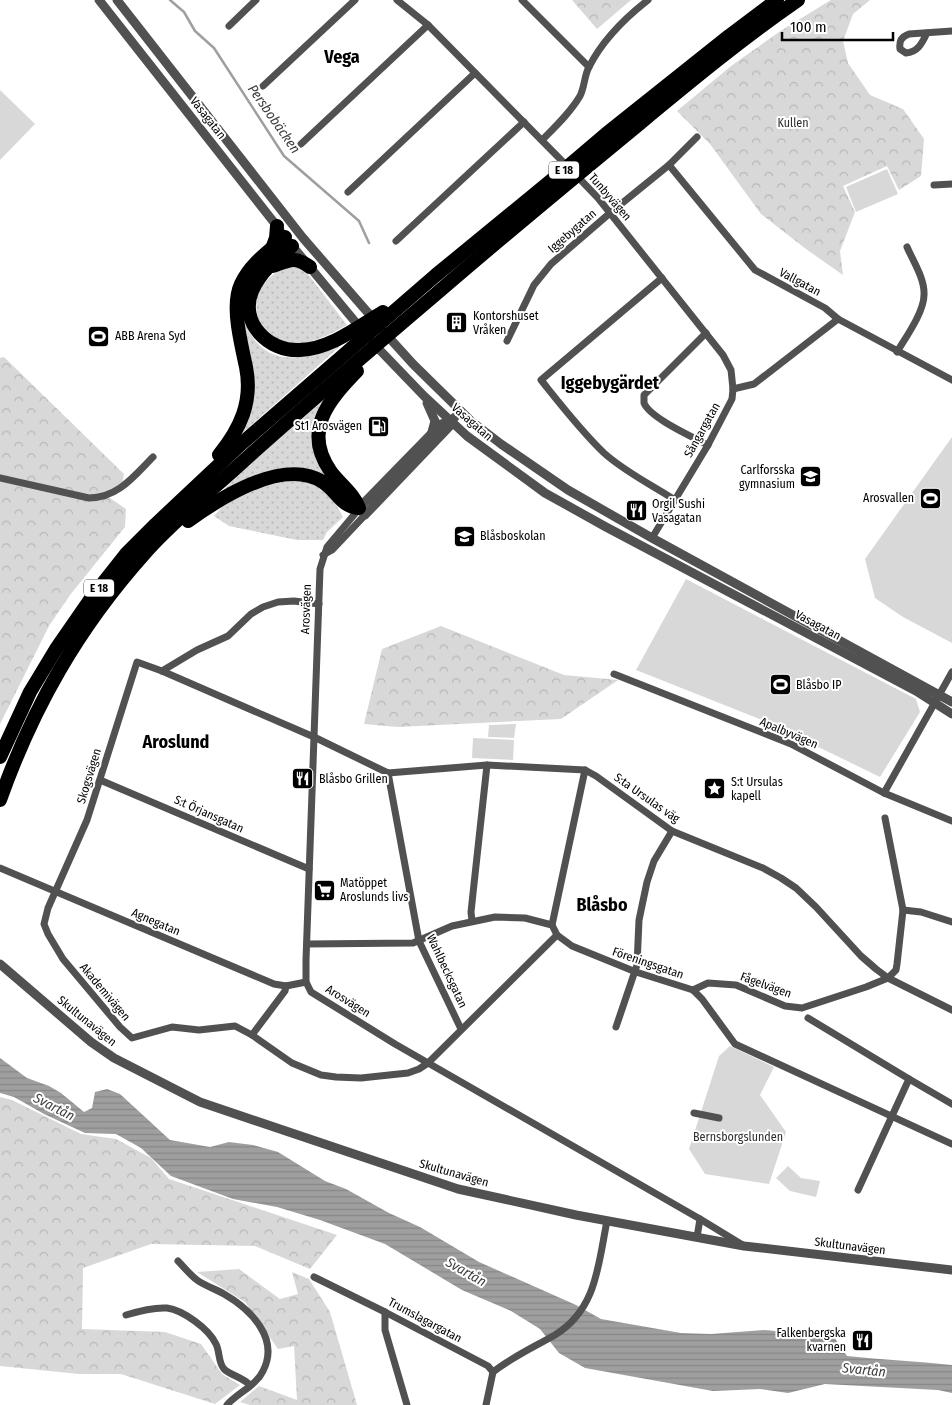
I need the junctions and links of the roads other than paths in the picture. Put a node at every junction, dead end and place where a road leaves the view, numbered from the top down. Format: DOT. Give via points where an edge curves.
graph roads {
  1 [pos="99,0"];
  2 [pos="117,0"];
  3 [pos="256,0"];
  4 [pos="354,0"];
  5 [pos="397,0"];
  6 [pos="522,0"];
  7 [pos="648,0"];
  8 [pos="777,0"];
  9 [pos="798,0"];
  10 [pos="428,25"];
  11 [pos="229,26"];
  12 [pos="952,31"];
  13 [pos="927,33"];
  14 [pos="588,67"];
  15 [pos="475,73"];
  16 [pos="263,86"];
  17 [pos="524,122"];
  18 [pos="697,138"];
  19 [pos="542,140"];
  20 [pos="301,144"];
  21 [pos="669,165"];
  22 [pos="952,184"];
  23 [pos="934,185"];
  24 [pos="348,192"];
  25 [pos="610,213"];
  26 [pos="291,235"];
  27 [pos="396,241"];
  28 [pos="906,247"];
  29 [pos="268,267"];
  30 [pos="310,267"];
  31 [pos="662,278"];
  32 [pos="402,305"];
  33 [pos="838,319"];
  34 [pos="396,328"];
  35 [pos="706,333"];
  36 [pos="507,340"];
  37 [pos="897,352"];
  38 [pos="952,380"];
  39 [pos="734,390"];
  40 [pos="424,396"];
  41 [pos="460,412"];
  42 [pos="451,421"];
  43 [pos="431,434"];
  44 [pos="467,436"];
  45 [pos="708,445"];
  46 [pos="431,446"];
  47 [pos="153,457"];
  48 [pos="0,478"];
  49 [pos="203,491"];
  50 [pos="675,500"];
  51 [pos="183,508"];
  52 [pos="362,512"];
  53 [pos="652,538"];
  54 [pos="647,548"];
  55 [pos="320,604"];
  56 [pos="162,671"];
  57 [pos="952,672"];
  58 [pos="614,674"];
  59 [pos="937,699"];
  60 [pos="952,702"];
  61 [pos="952,714"];
  62 [pos="314,737"];
  63 [pos="0,757"];
  64 [pos="487,765"];
  65 [pos="585,770"];
  66 [pos="388,773"];
  67 [pos="100,780"];
  68 [pos="884,793"];
  69 [pos="0,800"];
  70 [pos="885,818"];
  71 [pos="952,821"];
  72 [pos="672,831"];
  73 [pos="0,868"];
  74 [pos="309,869"];
  75 [pos="56,892"];
  76 [pos="902,910"];
  77 [pos="472,921"];
  78 [pos="952,922"];
  79 [pos="552,925"];
  80 [pos="557,936"];
  81 [pos="419,941"];
  82 [pos="307,944"];
  83 [pos="0,964"];
  84 [pos="636,972"];
  85 [pos="888,978"];
  86 [pos="306,982"];
  87 [pos="286,986"];
  88 [pos="693,990"];
  89 [pos="952,1010"];
  90 [pos="808,1018"];
  91 [pos="616,1027"];
  92 [pos="461,1029"];
  93 [pos="252,1035"];
  94 [pos="428,1063"];
  95 [pos="909,1079"];
  96 [pos="952,1104"];
  97 [pos="694,1113"];
  98 [pos="891,1116"];
  99 [pos="719,1118"];
  100 [pos="952,1144"];
  101 [pos="858,1190"];
  102 [pos="700,1219"];
  103 [pos="607,1221"];
  104 [pos="697,1237"];
  105 [pos="744,1246"];
  106 [pos="178,1261"];
  107 [pos="952,1270"];
  108 [pos="314,1277"];
  109 [pos="385,1312"];
  110 [pos="126,1315"];
  111 [pos="493,1372"];
  112 [pos="250,1385"];
  113 [pos="227,1405"];
  114 [pos="407,1405"];
  115 [pos="486,1405"];
  1 -- 26 [label="street, Vasagatan"];
  2 -- 26 [label="street, Vasagatan"];
  3 -- 11 [label="street"];
  4 -- 16 [label="street"];
  5 -- 10 [label="street, Tunbyvägen"];
  6 -- 14 [label="street"];
  7 -- 14 [label="street" via="599,49"];
  8 -- 32 [label="highway, E 18" via="606,134"];
  9 -- 34 [label="highway, E 18" via="696,77"];
  10 -- 15 [label="street, Tunbyvägen"];
  10 -- 20 [label="street"];
  12 -- 13 [label="street"];
  14 -- 19 [label="street" via="579,97"];
  15 -- 17 [label="street, Tunbyvägen"];
  15 -- 24 [label="street"];
  17 -- 19 [label="street, Tunbyvägen"];
  17 -- 27 [label="street"];
  18 -- 21 [label="street, Iggebygatan"];
  19 -- 25 [label="street, Tunbyvägen"];
  21 -- 25 [label="street, Iggebygatan"];
  21 -- 33 [label="street, Vallgatan" via="755,270 825,308"];
  22 -- 23 [label="street"];
  25 -- 31 [label="street, Tunbyvägen"];
  25 -- 36 [label="street, Iggebygatan" via="542,273"];
  26 -- 29 [label="highway, E 18"];
  26 -- 30 [label="street, Vasagatan"];
  26 -- 41 [label="street, Vasagatan" via="351,292 413,364"];
  26 -- 49 [label="highway, E 18" via="251,269 238,292 237,317 248,394 236,432"];
  28 -- 37 [label="street" via="923,283 924,296 922,308"];
  29 -- 30 [label="highway" via="292,259"];
  29 -- 32 [label="highway, E 18" via="252,290 248,308 257,332 281,348 298,350 320,346"];
  30 -- 40 [label="street, Vasagatan" via="357,325"];
  31 -- 35 [label="street, Tunbyvägen"];
  31 -- 50 [label="street" via="541,380 605,453"];
  32 -- 49 [label="highway, E 18" via="240,444"];
  33 -- 37 [label="street, Vallgatan"];
  33 -- 39 [label="street" via="754,384"];
  34 -- 49 [label="highway, E 18"];
  34 -- 52 [label="highway, E 18" via="333,398 319,426 322,457"];
  35 -- 39 [label="street, Tunbyvägen" via="731,370"];
  35 -- 45 [label="street" via="644,395 644,403 670,425"];
  37 -- 38 [label="street, Vallgatan"];
  39 -- 45 [label="street, Sångargatan" via="726,413"];
  40 -- 42 [label="street, Vasagatan"];
  40 -- 43 [label="street" via="435,421"];
  41 -- 42 [label="street, Arosvägen"];
  41 -- 53 [label="street, Vasagatan" via="568,490"];
  42 -- 43 [label="street, Arosvägen" via="441,424"];
  42 -- 44 [label="street, Vasagatan"];
  42 -- 46 [label="street, Arosvägen"];
  43 -- 52 [label="street, Arosvägen"];
  44 -- 46 [label="street" via="449,434"];
  44 -- 54 [label="street, Vasagatan" via="545,493"];
  45 -- 50 [label="street, Sångargatan"];
  46 -- 52 [label="street, Arosvägen"];
  47 -- 48 [label="street" via="118,490 95,498"];
  49 -- 51 [label="highway, E 18"];
  49 -- 51 [label="highway, E 18"];
  49 -- 52 [label="highway, E 18" via="241,489 269,478 302,475 324,483 349,508"];
  50 -- 53 [label="street, Sångargatan"];
  51 -- 63 [label="highway, E 18" via="156,524 126,554 92,597 30,692"];
  51 -- 69 [label="highway, E 18" via="98,610 69,653 32,720"];
  52 -- 55 [label="street, Arosvägen" via="326,547 320,569"];
  53 -- 54 [label="street"];
  53 -- 59 [label="street, Vasagatan"];
  54 -- 59 [label="street, Vasagatan" via="916,691"];
  55 -- 56 [label="street" via="294,601 263,607 228,636"];
  55 -- 62 [label="street, Arosvägen"];
  56 -- 62 [label="street"];
  56 -- 67 [label="street, Skogsvägen" via="136,662"];
  57 -- 59 [label="street"];
  58 -- 68 [label="street, Apalbyvägen" via="791,744"];
  59 -- 60 [label="street, Vasagatan"];
  59 -- 61 [label="street, Vasagatan"];
  59 -- 68 [label="street"];
  62 -- 66 [label="street"];
  62 -- 74 [label="street, Arosvägen"];
  64 -- 65 [label="street, S:ta Ursulas väg"];
  64 -- 66 [label="street, S:ta Ursulas väg"];
  64 -- 77 [label="street"];
  65 -- 72 [label="street, S:ta Ursulas väg"];
  65 -- 79 [label="street"];
  66 -- 81 [label="street, Wahlbecksgatan"];
  67 -- 74 [label="street, S:t Örjansgatan"];
  67 -- 75 [label="street, Skogsvägen" via="87,820"];
  68 -- 71 [label="street, Apalbyvägen"];
  70 -- 76 [label="street"];
  72 -- 84 [label="street" via="646,882 639,920"];
  72 -- 85 [label="street, S:ta Ursulas väg" via="763,868 796,888 861,956"];
  73 -- 75 [label="street, Agnegatan"];
  74 -- 82 [label="street, Arosvägen"];
  75 -- 87 [label="street, Agnegatan" via="274,984"];
  75 -- 93 [label="street, Akademivägen" via="44,924 48,934 71,969 127,1035 132,1038 172,1027 199,1030 235,1026"];
  76 -- 78 [label="street"];
  76 -- 85 [label="street" via="896,970"];
  77 -- 79 [label="street" via="507,917"];
  77 -- 81 [label="street" via="434,932"];
  79 -- 80 [label="street"];
  80 -- 84 [label="street, Föreningsgatan" via="572,946"];
  80 -- 92 [label="street"];
  81 -- 82 [label="street"];
  81 -- 92 [label="street, Wahlbecksgatan"];
  82 -- 86 [label="street, Arosvägen"];
  83 -- 103 [label="street, Skultunavägen" via="114,1058 200,1102 458,1188"];
  84 -- 88 [label="street, Föreningsgatan"];
  84 -- 91 [label="street"];
  85 -- 88 [label="street, Fågelvägen" via="802,1008 786,1006 736,985 708,983"];
  85 -- 89 [label="street, S:ta Ursulas väg"];
  86 -- 87 [label="street, Agnegatan"];
  86 -- 94 [label="street, Arosvägen" via="311,992"];
  87 -- 93 [label="street"];
  88 -- 98 [label="street, Föreningsgatan" via="735,1044"];
  90 -- 95 [label="street"];
  92 -- 94 [label="street"];
  93 -- 94 [label="street, Akademivägen" via="292,1064 321,1075 362,1078 408,1073"];
  94 -- 102 [label="street, Arosvägen"];
  95 -- 96 [label="street"];
  95 -- 98 [label="street"];
  97 -- 99 [label="street"];
  98 -- 100 [label="street, Föreningsgatan"];
  98 -- 101 [label="street"];
  102 -- 104 [label="street"];
  102 -- 105 [label="street, Arosvägen"];
  103 -- 104 [label="street, Skultunavägen"];
  103 -- 111 [label="street" via="587,1304 571,1323"];
  104 -- 105 [label="street, Skultunavägen"];
  105 -- 107 [label="street, Skultunavägen"];
  106 -- 112 [label="street" via="197,1280 244,1308 263,1331 267,1361 263,1372"];
  108 -- 109 [label="street, Trumslagargatan"];
  109 -- 111 [label="street, Trumslagargatan" via="483,1362"];
  109 -- 114 [label="street" via="385,1330"];
  110 -- 112 [label="street" via="159,1308 170,1308 180,1313 212,1337 222,1367"];
  111 -- 115 [label="street"];
  112 -- 113 [label="street"];
}
